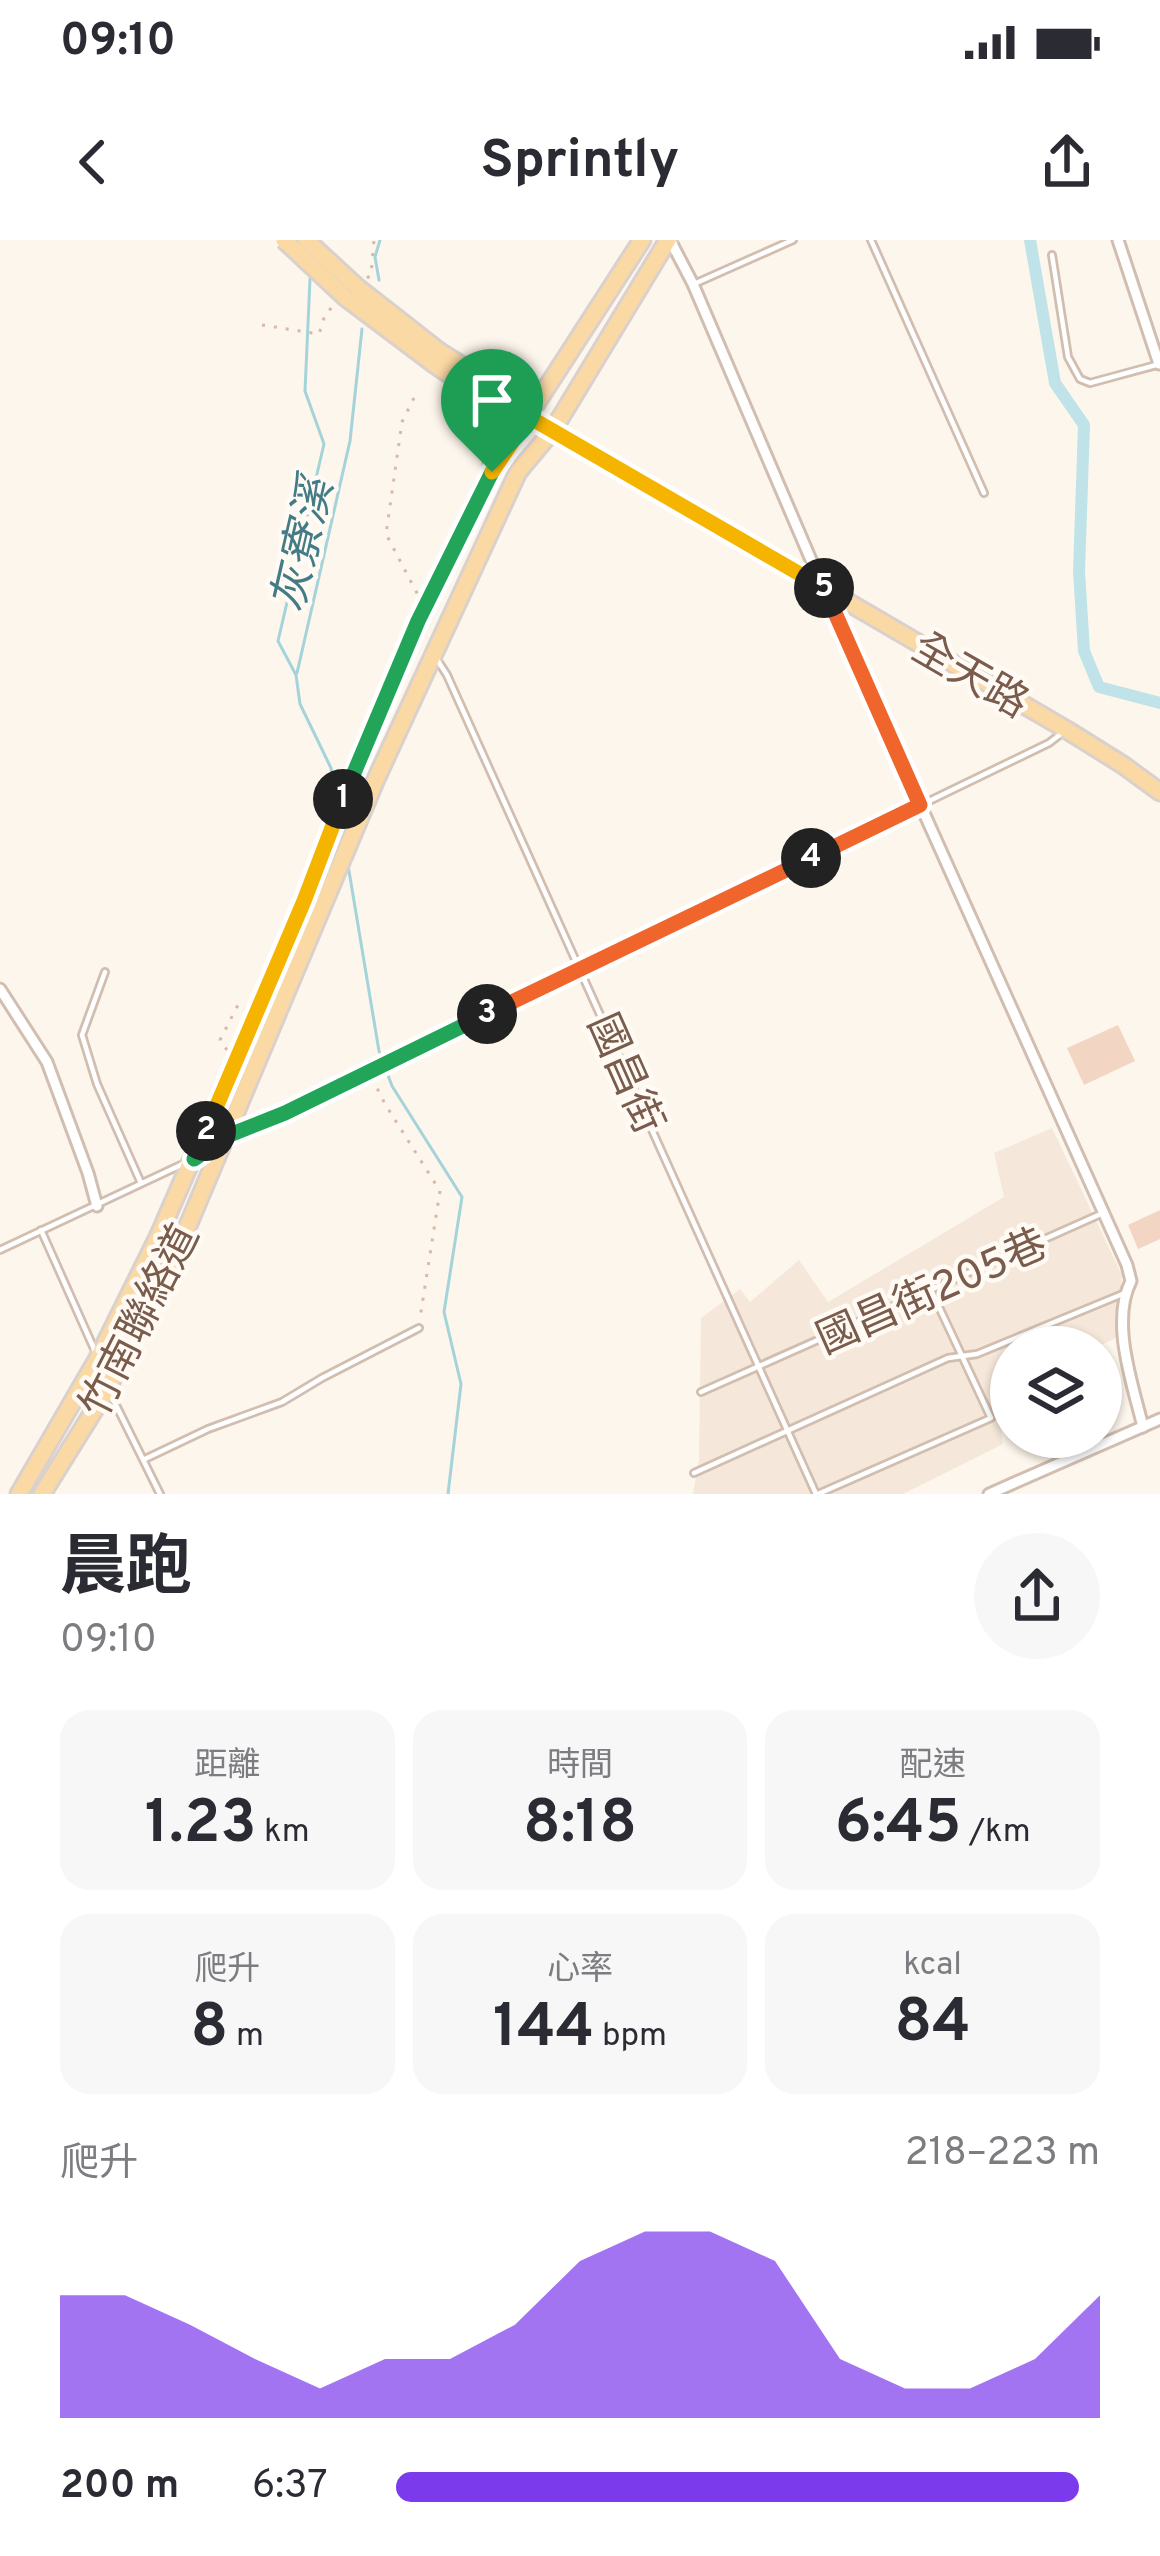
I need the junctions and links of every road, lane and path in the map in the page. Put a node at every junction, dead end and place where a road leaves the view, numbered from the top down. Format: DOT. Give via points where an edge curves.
graph roads {
  1 [pos="284,240"];
  2 [pos="306,240"];
  3 [pos="642,240"];
  4 [pos="669,240"];
  5 [pos="793,240"];
  6 [pos="871,240"];
  7 [pos="1118,240"];
  8 [pos="1052,255"];
  9 [pos="693,284"];
  10 [pos="262,325"];
  11 [pos="315,333"];
  12 [pos="437,358"];
  13 [pos="1160,364"];
  14 [pos="414,398"];
  15 [pos="529,417"];
  16 [pos="553,430"];
  17 [pos="492,472"];
  18 [pos="984,493"];
  19 [pos="823,588"];
  20 [pos="424,607"];
  21 [pos="433,654"];
  22 [pos="1066,730"];
  23 [pos="1160,792"];
  24 [pos="920,805"];
  25 [pos="580,969"];
  26 [pos="105,973"];
  27 [pos="0,988"];
  28 [pos="241,999"];
  29 [pos="237,1058"];
  30 [pos="369,1071"];
  31 [pos="227,1136"];
  32 [pos="194,1159"];
  33 [pos="141,1183"];
  34 [pos="97,1206"];
  35 [pos="1103,1214"];
  36 [pos="41,1230"];
  37 [pos="0,1250"];
  38 [pos="931,1290"];
  39 [pos="1125,1292"];
  40 [pos="419,1328"];
  41 [pos="962,1357"];
  42 [pos="98,1358"];
  43 [pos="759,1366"];
  44 [pos="107,1388"];
  45 [pos="701,1392"];
  46 [pos="1160,1419"];
  47 [pos="1143,1427"];
  48 [pos="788,1430"];
  49 [pos="145,1459"];
  50 [pos="694,1473"];
  51 [pos="19,1494"];
  52 [pos="42,1494"];
  53 [pos="160,1494"];
  54 [pos="817,1494"];
  55 [pos="989,1494"];
  1 -- 12 [label="main road, bridge" via="345,297"];
  2 -- 12 [label="main road, bridge"];
  3 -- 15 [label="main road, 竹南聯絡道"];
  4 -- 9 [label="street"];
  4 -- 16 [label="main road, 竹南聯絡道"];
  5 -- 9 [label="lane"];
  6 -- 18 [label="lane"];
  7 -- 13 [label="street"];
  8 -- 13 [label="lane" via="1068,357 1080,379"];
  9 -- 19 [label="street"];
  10 -- 11 [label="path"];
  12 -- 15 [label="main road, 全天路" via="508,394"];
  12 -- 17 [label="main road" via="484,411"];
  14 -- 20 [label="path" via="402,422 386,534"];
  15 -- 16 [label="main road, 全天路"];
  15 -- 17 [label="main road, 竹南聯絡道"];
  16 -- 19 [label="main road, 全天路"];
  16 -- 21 [label="main road, 竹南聯絡道" via="518,472"];
  17 -- 20 [label="main road, 竹南聯絡道"];
  19 -- 22 [label="main road, 全天路"];
  19 -- 24 [label="street"];
  20 -- 29 [label="main road, 竹南聯絡道"];
  21 -- 25 [label="lane, 國昌街"];
  21 -- 31 [label="main road, 竹南聯絡道"];
  22 -- 23 [label="main road, 全天路"];
  22 -- 24 [label="lane"];
  24 -- 25 [label="lane"];
  24 -- 35 [label="street"];
  25 -- 30 [label="lane"];
  25 -- 43 [label="lane, 國昌街"];
  26 -- 33 [label="lane" via="82,1035"];
  27 -- 34 [label="street" via="47,1062"];
  28 -- 29 [label="path" via="220,1040"];
  29 -- 32 [label="main road, 竹南聯絡道"];
  30 -- 31 [label="lane"];
  30 -- 40 [label="path" via="440,1191"];
  31 -- 32 [label="lane"];
  31 -- 44 [label="main road, 竹南聯絡道"];
  32 -- 33 [label="lane"];
  32 -- 42 [label="main road, 竹南聯絡道"];
  33 -- 34 [label="lane"];
  34 -- 36 [label="lane"];
  35 -- 38 [label="lane, 國昌街205巷"];
  35 -- 39 [label="street" via="1127,1265"];
  36 -- 37 [label="lane"];
  36 -- 42 [label="lane"];
  38 -- 41 [label="lane"];
  38 -- 43 [label="lane, 國昌街205巷"];
  39 -- 41 [label="lane"];
  39 -- 47 [label="street" via="1123,1343"];
  40 -- 49 [label="lane" via="282,1402"];
  41 -- 48 [label="lane"];
  41 -- 54 [label="lane" via="992,1418"];
  42 -- 44 [label="lane"];
  42 -- 51 [label="main road, 竹南聯絡道"];
  43 -- 45 [label="lane, 國昌街205巷"];
  43 -- 48 [label="lane, 國昌街"];
  44 -- 49 [label="lane"];
  44 -- 52 [label="main road, 竹南聯絡道"];
  46 -- 47 [label="street"];
  47 -- 55 [label="street"];
  48 -- 50 [label="lane"];
  48 -- 54 [label="lane, 國昌街"];
  49 -- 53 [label="lane"];
}
